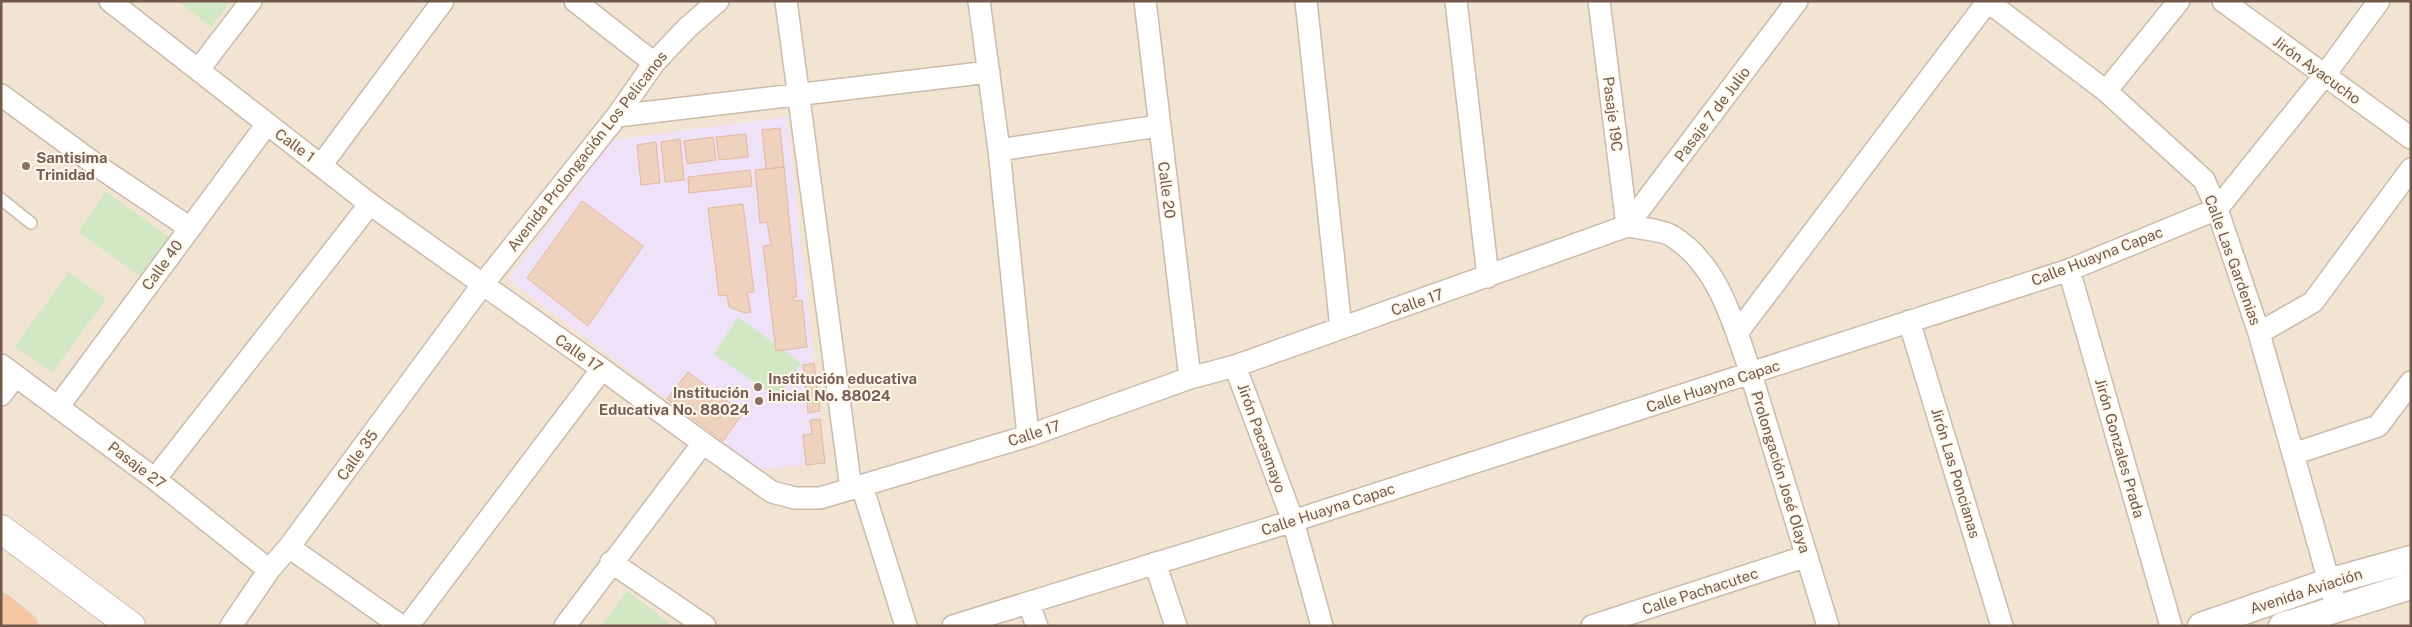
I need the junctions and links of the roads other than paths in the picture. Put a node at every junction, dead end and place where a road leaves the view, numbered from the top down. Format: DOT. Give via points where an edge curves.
graph roads {
  1 [pos="110,1"];
  2 [pos="251,1"];
  3 [pos="444,1"];
  4 [pos="575,1"];
  5 [pos="718,1"];
  6 [pos="786,1"];
  7 [pos="979,1"];
  8 [pos="1144,1"];
  9 [pos="1306,1"];
  10 [pos="1456,1"];
  11 [pos="1599,1"];
  12 [pos="1797,1"];
  13 [pos="1988,1"];
  14 [pos="2179,1"];
  15 [pos="2223,1"];
  16 [pos="2379,1"];
  17 [pos="654,62"];
  18 [pos="199,69"];
  19 [pos="988,72"];
  20 [pos="2324,76"];
  21 [pos="2106,91"];
  22 [pos="1,95"];
  23 [pos="799,96"];
  24 [pos="617,116"];
  25 [pos="267,124"];
  26 [pos="1158,126"];
  27 [pos="2411,138"];
  28 [pos="998,150"];
  29 [pos="322,164"];
  30 [pos="2411,169"];
  31 [pos="1,199"];
  32 [pos="370,204"];
  33 [pos="2217,208"];
  34 [pos="31,223"];
  35 [pos="1627,226"];
  36 [pos="190,228"];
  37 [pos="2069,270"];
  38 [pos="1488,277"];
  39 [pos="482,284"];
  40 [pos="1910,320"];
  41 [pos="1341,328"];
  42 [pos="1737,333"];
  43 [pos="2259,333"];
  44 [pos="1236,366"];
  45 [pos="602,369"];
  46 [pos="8,371"];
  47 [pos="1751,374"];
  48 [pos="1190,378"];
  49 [pos="2411,382"];
  50 [pos="1,395"];
  51 [pos="58,407"];
  52 [pos="1028,436"];
  53 [pos="703,444"];
  54 [pos="2293,454"];
  55 [pos="155,479"];
  56 [pos="857,487"];
  57 [pos="1293,521"];
  58 [pos="1,529"];
  59 [pos="289,547"];
  60 [pos="1807,556"];
  61 [pos="2411,559"];
  62 [pos="611,562"];
  63 [pos="1155,563"];
  64 [pos="269,570"];
  65 [pos="2328,582"];
  66 [pos="2411,586"];
  67 [pos="1029,604"];
  68 [pos="1,608"];
  69 [pos="2338,608"];
  70 [pos="23,626"];
  71 [pos="131,626"];
  72 [pos="231,626"];
  73 [pos="401,626"];
  74 [pos="408,626"];
  75 [pos="565,626"];
  76 [pos="705,626"];
  77 [pos="906,626"];
  78 [pos="953,626"];
  79 [pos="1037,626"];
  80 [pos="1176,626"];
  81 [pos="1322,626"];
  82 [pos="1592,626"];
  83 [pos="1828,626"];
  84 [pos="2002,626"];
  85 [pos="2171,626"];
  86 [pos="2201,626"];
  87 [pos="2282,626"];
  1 -- 18 [label="street, Calle 1"];
  2 -- 18 [label="street"];
  3 -- 29 [label="street"];
  4 -- 17 [label="street"];
  5 -- 17 [label="street, Avenida Prolongación Los Pelicanos"];
  6 -- 23 [label="street"];
  7 -- 19 [label="street"];
  8 -- 26 [label="street, Calle 20"];
  9 -- 41 [label="street"];
  10 -- 38 [label="street"];
  11 -- 35 [label="street, Pasaje 19C"];
  12 -- 35 [label="street, Pasaje 7 de Julio"];
  13 -- 21 [label="street, Calle Las Gardenias"];
  13 -- 42 [label="street"];
  14 -- 21 [label="street"];
  15 -- 20 [label="street, Jirón Ayacucho"];
  16 -- 20 [label="street, Calle Huayna Capac"];
  17 -- 24 [label="street, Avenida Prolongación Los Pelicanos"];
  18 -- 25 [label="street, Calle 1"];
  19 -- 23 [label="street"];
  19 -- 28 [label="street"];
  20 -- 27 [label="street, Jirón Ayacucho"];
  20 -- 33 [label="street, Calle Huayna Capac"];
  21 -- 33 [label="street, Calle Las Gardenias" via="2204,180"];
  22 -- 36 [label="street"];
  23 -- 24 [label="street"];
  23 -- 56 [label="street"];
  24 -- 39 [label="street, Avenida Prolongación Los Pelicanos"];
  25 -- 29 [label="street, Calle 1"];
  25 -- 36 [label="street, Calle 40"];
  26 -- 28 [label="street"];
  26 -- 48 [label="street, Calle 20"];
  28 -- 52 [label="street"];
  29 -- 32 [label="street, Calle 1"];
  30 -- 43 [label="street" via="2313,302"];
  31 -- 34 [label="lane"];
  32 -- 39 [label="street, Calle 1"];
  32 -- 55 [label="street"];
  33 -- 37 [label="street, Calle Huayna Capac"];
  33 -- 43 [label="street, Calle Las Gardenias"];
  35 -- 38 [label="street, Calle 17"];
  35 -- 42 [label="street, Prolongación José Olaya" via="1671,234 1695,255 1710,273"];
  36 -- 51 [label="street, Calle 40"];
  37 -- 40 [label="street, Calle Huayna Capac"];
  37 -- 85 [label="street, Jirón Gonzales Prada"];
  38 -- 41 [label="street, Calle 17"];
  39 -- 45 [label="street, Calle 17"];
  39 -- 59 [label="street, Calle 35"];
  40 -- 47 [label="street, Calle Huayna Capac"];
  40 -- 84 [label="street, Jirón Las Poncianas"];
  41 -- 44 [label="street, Calle 17"];
  42 -- 47 [label="street, Prolongación José Olaya"];
  43 -- 54 [label="street, Calle Las Gardenias"];
  44 -- 48 [label="street, Calle 17"];
  44 -- 57 [label="street, Jirón Pacasmayo"];
  45 -- 53 [label="street, Calle 17"];
  45 -- 74 [label="street"];
  46 -- 50 [label="street"];
  46 -- 51 [label="street, Pasaje 27"];
  47 -- 57 [label="street, Calle Huayna Capac"];
  47 -- 60 [label="street, Prolongación José Olaya"];
  48 -- 52 [label="street, Calle 17"];
  49 -- 54 [label="street" via="2378,426"];
  51 -- 55 [label="street, Pasaje 27"];
  52 -- 56 [label="street, Calle 17"];
  53 -- 56 [label="street, Calle 17" via="772,492 795,498 820,498"];
  53 -- 62 [label="street"];
  54 -- 65 [label="street, Calle Las Gardenias"];
  55 -- 64 [label="street, Pasaje 27"];
  56 -- 77 [label="street"];
  57 -- 63 [label="street, Calle Huayna Capac"];
  57 -- 81 [label="street, Jirón Pacasmayo"];
  58 -- 71 [label="main road"];
  59 -- 64 [label="street, Calle 35"];
  59 -- 73 [label="street"];
  60 -- 82 [label="street, Calle Pachacutec"];
  60 -- 83 [label="street, Prolongación José Olaya"];
  61 -- 65 [label="street, Avenida Aviación"];
  62 -- 75 [label="street"];
  62 -- 76 [label="street"];
  63 -- 67 [label="street, Calle Huayna Capac"];
  63 -- 80 [label="street"];
  64 -- 72 [label="street, Calle 35"];
  65 -- 69 [label="street, Calle Las Gardenias"];
  65 -- 86 [label="street, Avenida Aviación"];
  66 -- 69 [label="street, Avenida Aviación"];
  67 -- 78 [label="street, Calle Huayna Capac"];
  67 -- 79 [label="street"];
  68 -- 70 [label="highway"];
  69 -- 87 [label="street, Avenida Aviación"];
}
